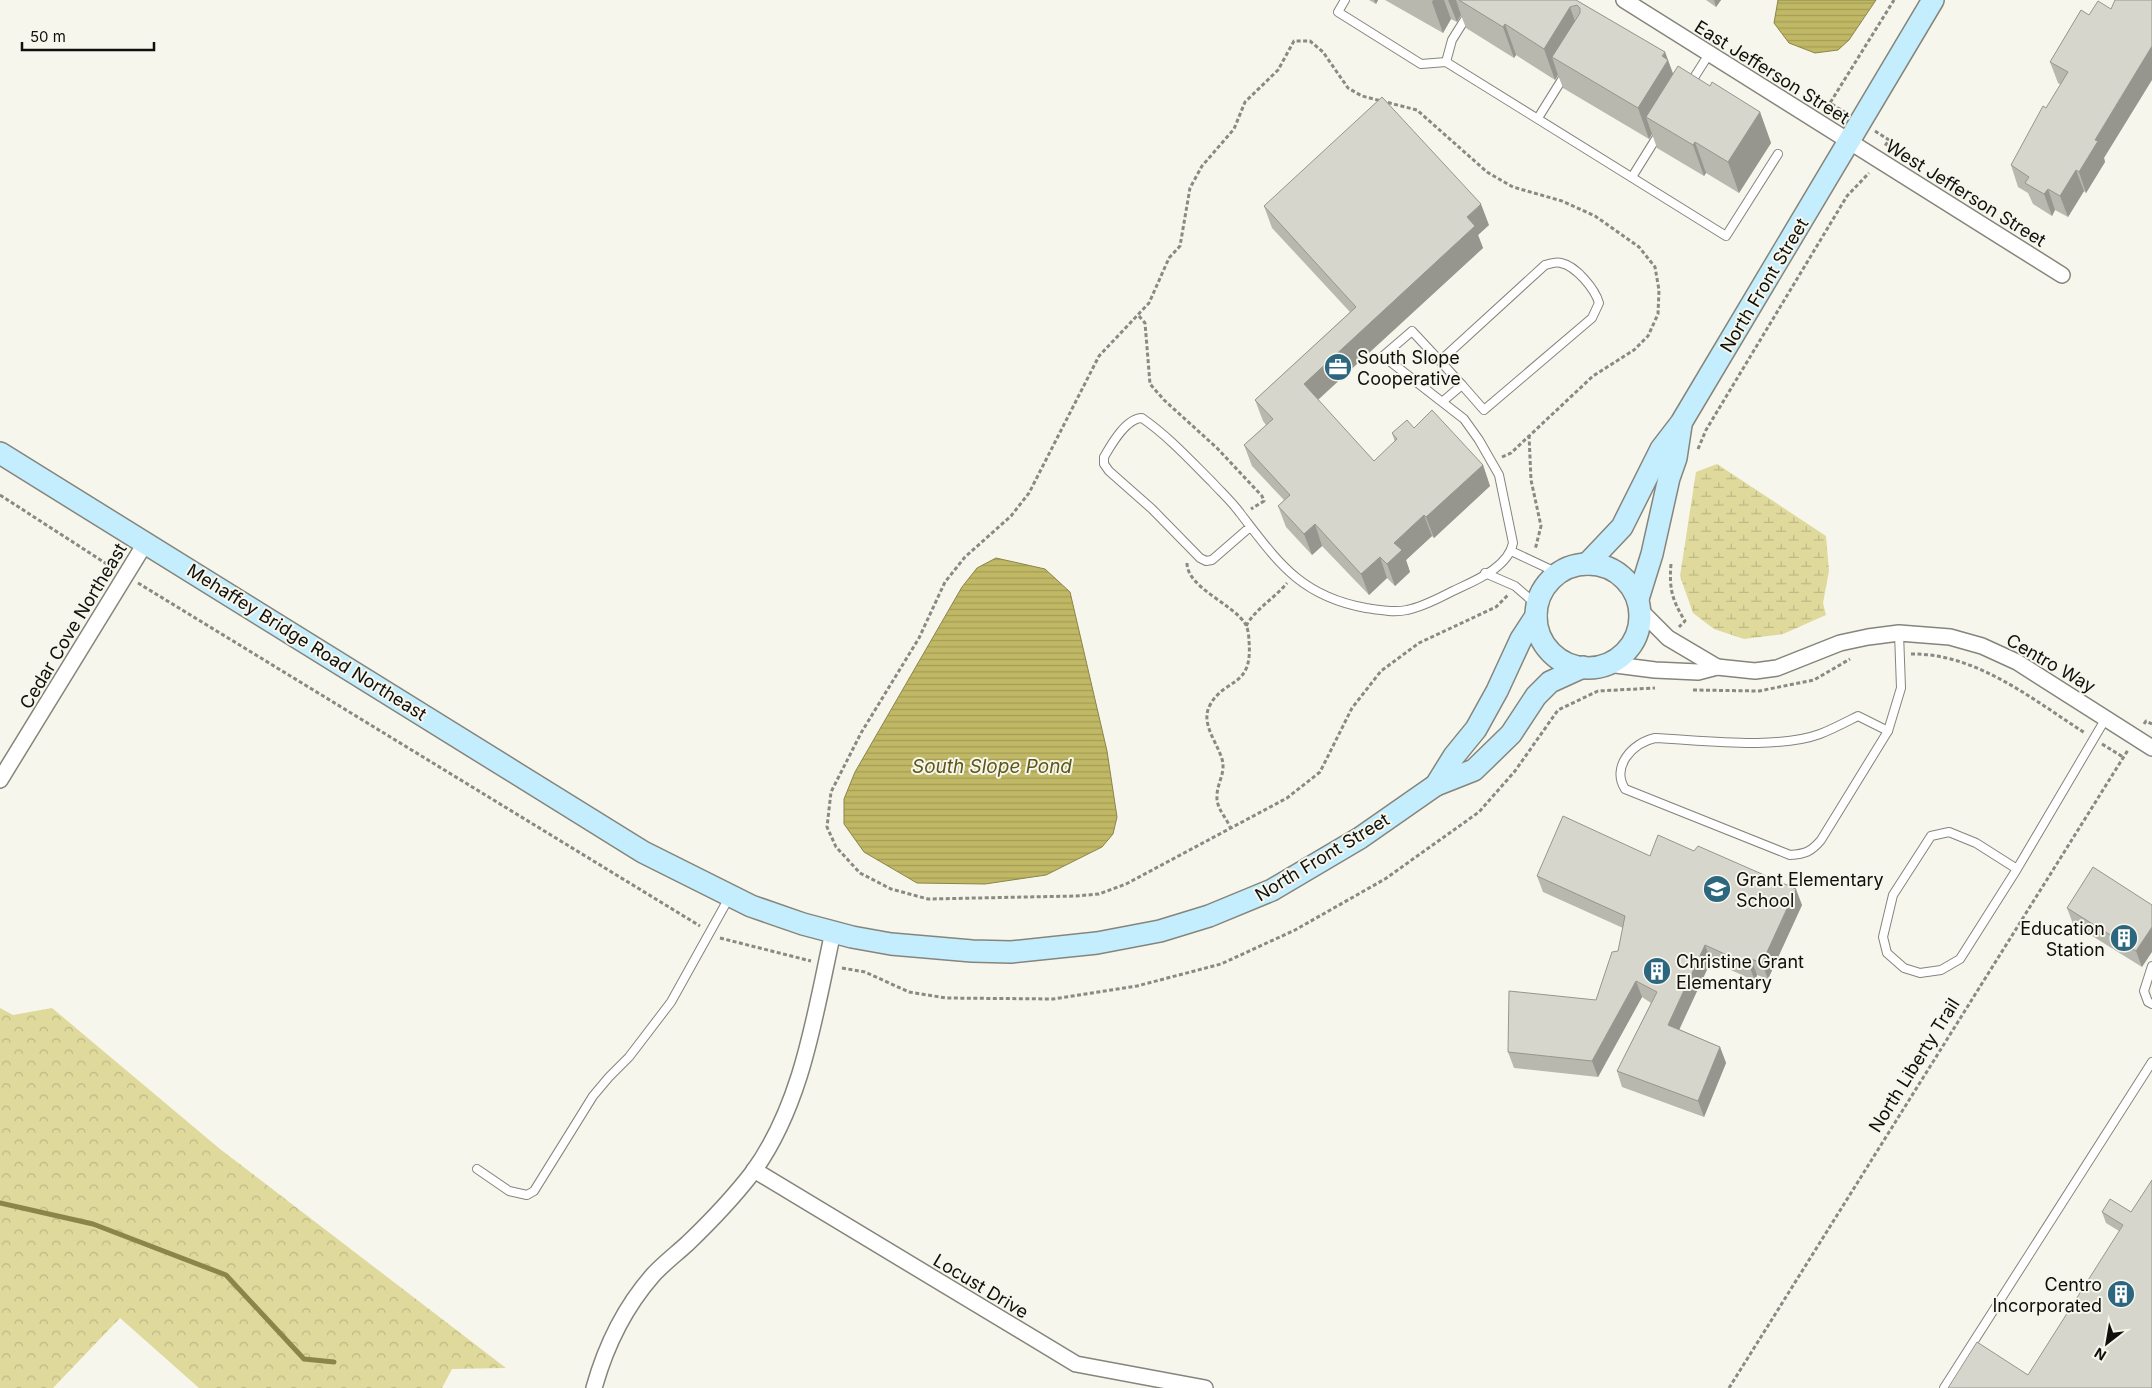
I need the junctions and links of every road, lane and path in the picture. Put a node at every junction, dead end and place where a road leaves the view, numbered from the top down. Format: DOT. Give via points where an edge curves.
graph roads {
  1 [pos="1345,0"];
  2 [pos="1477,0"];
  3 [pos="1624,0"];
  4 [pos="1933,0"];
  5 [pos="1709,54"];
  6 [pos="1446,62"];
  7 [pos="1572,64"];
  8 [pos="1683,95"];
  9 [pos="1538,118"];
  10 [pos="1663,128"];
  11 [pos="1849,143"];
  12 [pos="1778,154"];
  13 [pos="1632,177"];
  14 [pos="2062,275"];
  15 [pos="1139,316"];
  16 [pos="1440,361"];
  17 [pos="1462,385"];
  18 [pos="1442,402"];
  19 [pos="1681,424"];
  20 [pos="1529,435"];
  21 [pos="0,453"];
  22 [pos="1506,456"];
  23 [pos="0,495"];
  24 [pos="1242,516"];
  25 [pos="1250,527"];
  26 [pos="146,542"];
  27 [pos="1511,550"];
  28 [pos="1192,552"];
  29 [pos="1587,564"];
  30 [pos="1485,573"];
  31 [pos="1558,574"];
  32 [pos="125,575"];
  33 [pos="1293,576"];
  34 [pos="1639,604"];
  35 [pos="1537,611"];
  36 [pos="1246,626"];
  37 [pos="1898,633"];
  38 [pos="1608,664"];
  39 [pos="1583,667"];
  40 [pos="1717,667"];
  41 [pos="2106,718"];
  42 [pos="1888,731"];
  43 [pos="2152,748"];
  44 [pos="2123,757"];
  45 [pos="0,780"];
  46 [pos="1436,785"];
  47 [pos="1230,827"];
  48 [pos="612,832"];
  49 [pos="2017,869"];
  50 [pos="730,896"];
  51 [pos="709,932"];
  52 [pos="834,932"];
  53 [pos="826,965"];
  54 [pos="2152,966"];
  55 [pos="2152,1004"];
  56 [pos="2152,1062"];
  57 [pos="477,1169"];
  58 [pos="754,1170"];
  59 [pos="1145,1383"];
  60 [pos="594,1388"];
  61 [pos="1205,1388"];
  62 [pos="1729,1388"];
  63 [pos="1944,1388"];
  1 -- 6 [label="lane" via="1338,12 1421,64"];
  2 -- 6 [label="lane" via="1452,40"];
  3 -- 5 [label="street, East Jefferson Street"];
  4 -- 11 [label="main road, North Front Street"];
  5 -- 8 [label="lane"];
  5 -- 11 [label="street, East Jefferson Street"];
  6 -- 9 [label="lane"];
  7 -- 9 [label="lane"];
  9 -- 13 [label="lane"];
  10 -- 13 [label="lane"];
  11 -- 14 [label="street, West Jefferson Street"];
  11 -- 19 [label="main road, North Front Street"];
  12 -- 13 [label="lane" via="1726,236"];
  15 -- 24 [label="path" via="1145,323 1150,384 1262,496 1264,501"];
  16 -- 17 [label="lane"];
  16 -- 17 [label="lane" via="1546,265 1562,263 1574,270 1597,295 1599,303 1592,318 1484,410"];
  16 -- 18 [label="lane" via="1412,330 1384,356"];
  17 -- 18 [label="lane"];
  18 -- 27 [label="lane" via="1464,419 1499,475 1511,525"];
  19 -- 29 [label="main road, North Front Street" via="1661,449 1622,527"];
  19 -- 34 [label="main road" via="1676,458 1668,478"];
  20 -- 22 [label="path"];
  21 -- 26 [label="main road, Mehaffey Bridge Road Northeast"];
  23 -- 32 [label="path"];
  24 -- 25 [label="lane"];
  24 -- 28 [label="lane" via="1183,452 1151,424 1136,418 1108,450 1104,464"];
  25 -- 28 [label="lane" via="1212,560 1206,561"];
  25 -- 33 [label="lane"];
  26 -- 32 [label="street, Cedar Cove Northeast"];
  26 -- 48 [label="main road, Mehaffey Bridge Road Northeast"];
  27 -- 30 [label="lane" via="1498,566"];
  27 -- 31 [label="lane"];
  28 -- 36 [label="path" via="1187,563 1190,576"];
  29 -- 31 [label="main road" via="1572,566"];
  29 -- 34 [label="main road" via="1604,566 1618,573 1630,585"];
  30 -- 33 [label="lane" via="1407,610 1348,605 1322,595"];
  30 -- 35 [label="lane" via="1515,586"];
  31 -- 35 [label="main road" via="1547,584"];
  32 -- 45 [label="street, Cedar Cove Northeast"];
  32 -- 51 [label="path"];
  33 -- 36 [label="path"];
  34 -- 38 [label="main road" via="1637,634 1630,647"];
  34 -- 40 [label="street, Centro Way" via="1668,638"];
  35 -- 39 [label="main road" via="1539,631 1545,644 1555,656"];
  35 -- 46 [label="main road, North Front Street" via="1476,729"];
  36 -- 47 [label="path" via="1249,660 1246,670 1236,683 1213,701 1207,716 1223,760 1224,772 1216,796 1218,806"];
  37 -- 40 [label="street, Centro Way" via="1840,642 1777,668 1749,671"];
  37 -- 41 [label="street, Centro Way" via="1950,637 1982,646 2017,662"];
  37 -- 42 [label="lane" via="1901,688"];
  38 -- 39 [label="main road"];
  38 -- 40 [label="street, Centro Way" via="1698,672"];
  39 -- 46 [label="main road" via="1550,682 1536,696 1511,734 1474,770"];
  41 -- 43 [label="street, Centro Way"];
  41 -- 49 [label="lane"];
  42 -- 42 [label="lane" via="1820,840 1804,854 1790,854 1641,796 1626,789 1620,781 1619,771 1630,751 1642,740 1778,741 1818,734 1858,716"];
  44 -- 62 [label="path, North Liberty Trail"];
  46 -- 52 [label="main road, North Front Street" via="1360,838 1272,890 1209,916 1160,931 1097,943 1011,952 929,948"];
  48 -- 50 [label="main road, North Front Street" via="643,852"];
  49 -- 49 [label="lane" via="1960,959 1941,970 1920,972 1904,968 1887,954 1883,937 1894,895 1931,836 1949,832 1976,842"];
  50 -- 51 [label="lane"];
  50 -- 52 [label="main road, North Front Street" via="802,924"];
  51 -- 53 [label="path" via="720,938"];
  51 -- 57 [label="lane" via="671,1002 629,1057 593,1096 534,1191 527,1195 509,1191"];
  52 -- 53 [label="street"];
  53 -- 58 [label="street" via="798,1081 780,1124"];
  54 -- 55 [label="lane" via="2144,991"];
  56 -- 63 [label="lane"];
  58 -- 59 [label="street, Locust Drive" via="1051,1352 1076,1364"];
  58 -- 60 [label="street" via="728,1203 654,1274 628,1307 614,1333"];
  59 -- 61 [label="street, Locust Drive"];
}
